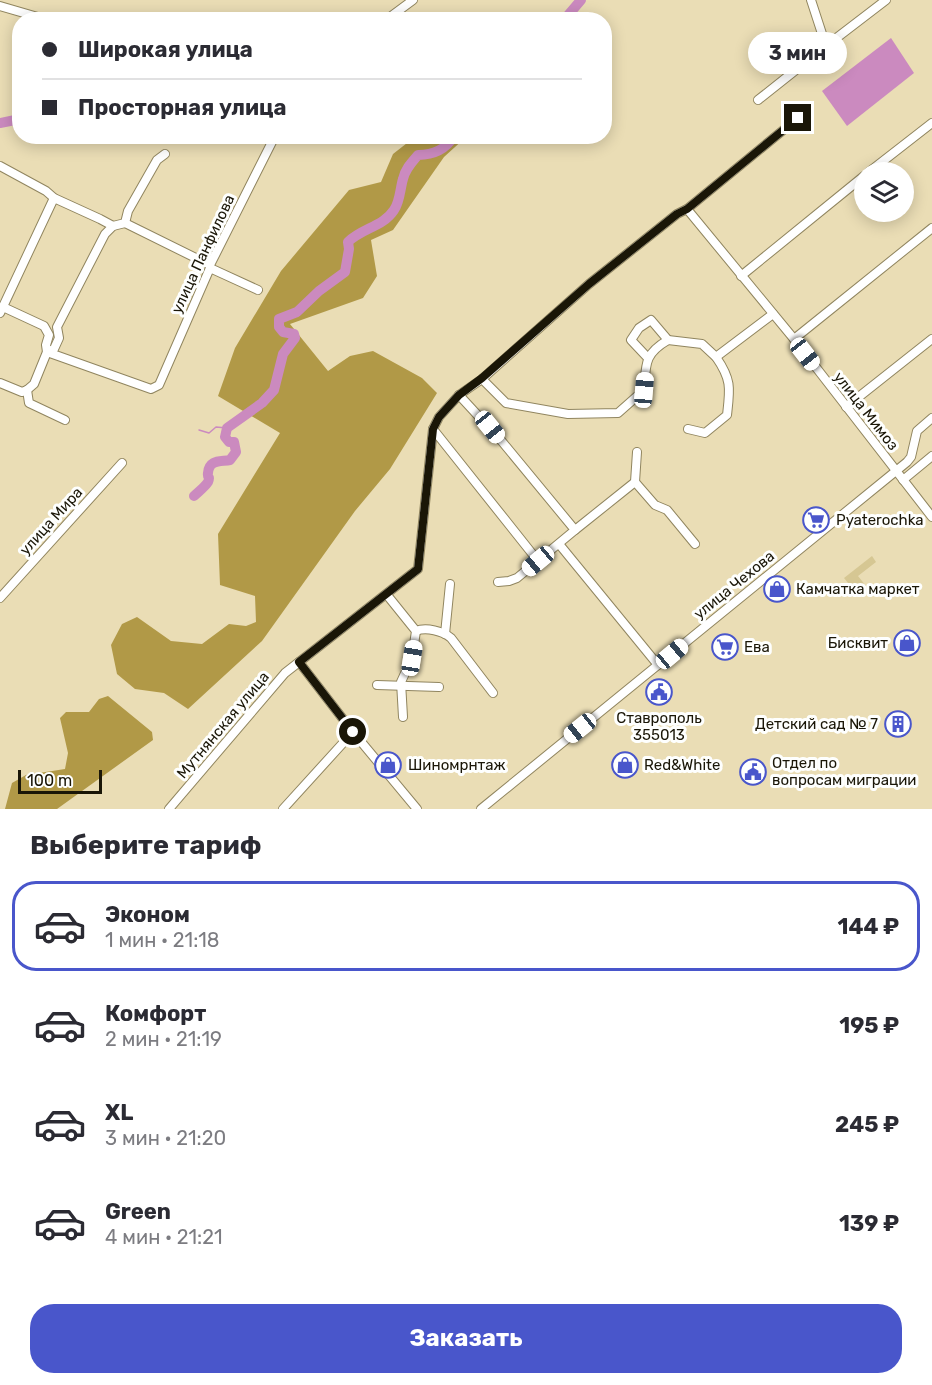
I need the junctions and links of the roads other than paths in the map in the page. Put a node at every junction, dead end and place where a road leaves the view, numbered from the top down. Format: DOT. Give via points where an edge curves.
graph roads {
  1 [pos="413,0"];
  2 [pos="811,0"];
  3 [pos="886,0"];
  4 [pos="0,6"];
  5 [pos="21,12"];
  6 [pos="397,12"];
  7 [pos="826,46"];
  8 [pos="758,100"];
  9 [pos="798,118"];
  10 [pos="932,123"];
  11 [pos="271,144"];
  12 [pos="165,154"];
  13 [pos="882,162"];
  14 [pos="0,166"];
  15 [pos="854,184"];
  16 [pos="54,198"];
  17 [pos="687,209"];
  18 [pos="125,223"];
  19 [pos="113,226"];
  20 [pos="932,228"];
  21 [pos="210,267"];
  22 [pos="741,276"];
  23 [pos="258,290"];
  24 [pos="2,310"];
  25 [pos="773,314"];
  26 [pos="54,331"];
  27 [pos="794,339"];
  28 [pos="932,339"];
  29 [pos="668,340"];
  30 [pos="47,352"];
  31 [pos="647,357"];
  32 [pos="717,357"];
  33 [pos="482,378"];
  34 [pos="0,383"];
  35 [pos="27,390"];
  36 [pos="459,395"];
  37 [pos="846,407"];
  38 [pos="932,417"];
  39 [pos="65,420"];
  40 [pos="433,429"];
  41 [pos="688,429"];
  42 [pos="637,452"];
  43 [pos="932,456"];
  44 [pos="122,463"];
  45 [pos="896,471"];
  46 [pos="903,480"];
  47 [pos="635,482"];
  48 [pos="932,517"];
  49 [pos="575,530"];
  50 [pos="559,544"];
  51 [pos="695,544"];
  52 [pos="538,561"];
  53 [pos="498,582"];
  54 [pos="450,584"];
  55 [pos="387,595"];
  56 [pos="0,598"];
  57 [pos="416,631"];
  58 [pos="445,634"];
  59 [pos="299,662"];
  60 [pos="658,665"];
  61 [pos="376,685"];
  62 [pos="400,687"];
  63 [pos="439,687"];
  64 [pos="493,693"];
  65 [pos="403,717"];
  66 [pos="353,732"];
  67 [pos="170,809"];
  68 [pos="283,809"];
  69 [pos="417,809"];
  70 [pos="481,809"];
  1 -- 6 [label="street"];
  2 -- 7 [label="street"];
  3 -- 7 [label="street"];
  4 -- 5 [label="street"];
  7 -- 8 [label="street"];
  9 -- 17 [label="street"];
  10 -- 13 [label="street"];
  11 -- 21 [label="street, улица Панфилова"];
  12 -- 18 [label="street" via="128,211"];
  14 -- 16 [label="street"];
  15 -- 22 [label="street"];
  16 -- 19 [label="street"];
  16 -- 24 [label="street"];
  17 -- 22 [label="street, улица Мимоз"];
  17 -- 33 [label="street" via="589,284"];
  18 -- 19 [label="street"];
  18 -- 21 [label="street"];
  19 -- 26 [label="street" via="105,234"];
  20 -- 27 [label="street"];
  21 -- 23 [label="street"];
  21 -- 30 [label="street, улица Панфилова" via="159,385 151,389"];
  22 -- 25 [label="street, улица Мимоз"];
  24 -- 26 [label="street"];
  25 -- 27 [label="street, улица Мимоз"];
  25 -- 32 [label="street"];
  26 -- 30 [label="street" via="46,345"];
  27 -- 37 [label="street, улица Мимоз"];
  28 -- 37 [label="street"];
  29 -- 31 [label="street"];
  29 -- 31 [label="street" via="651,320 639,328 631,340"];
  29 -- 32 [label="street" via="702,344"];
  30 -- 35 [label="street" via="34,384"];
  31 -- 33 [label="street" via="644,390 618,413 568,414 506,403"];
  32 -- 41 [label="street" via="729,380 728,416 705,433"];
  33 -- 36 [label="street"];
  34 -- 35 [label="street" via="22,392"];
  35 -- 39 [label="street" via="29,403"];
  36 -- 40 [label="street"];
  36 -- 49 [label="street"];
  37 -- 45 [label="street, улица Мимоз"];
  38 -- 45 [label="street, улица Чехова" via="917,431 911,457"];
  40 -- 52 [label="street"];
  40 -- 55 [label="street, Мутнянская улица" via="418,569"];
  42 -- 47 [label="street"];
  43 -- 46 [label="street"];
  44 -- 56 [label="street, улица Мира"];
  45 -- 46 [label="street, улица Мимоз"];
  45 -- 60 [label="street, улица Чехова"];
  46 -- 48 [label="street, улица Мимоз"];
  47 -- 49 [label="street"];
  47 -- 51 [label="street" via="655,505 667,510"];
  49 -- 50 [label="street"];
  50 -- 52 [label="street"];
  50 -- 60 [label="street"];
  52 -- 53 [label="street" via="517,578"];
  54 -- 58 [label="street"];
  55 -- 57 [label="street"];
  55 -- 59 [label="street, Мутнянская улица"];
  57 -- 58 [label="street"];
  57 -- 62 [label="street" via="412,658"];
  58 -- 64 [label="street"];
  59 -- 66 [label="street"];
  59 -- 67 [label="street, Мутнянская улица" via="272,686"];
  60 -- 70 [label="street, улица Чехова"];
  61 -- 62 [label="street"];
  62 -- 63 [label="street"];
  62 -- 65 [label="street"];
  66 -- 68 [label="street"];
  66 -- 69 [label="street"];
}
